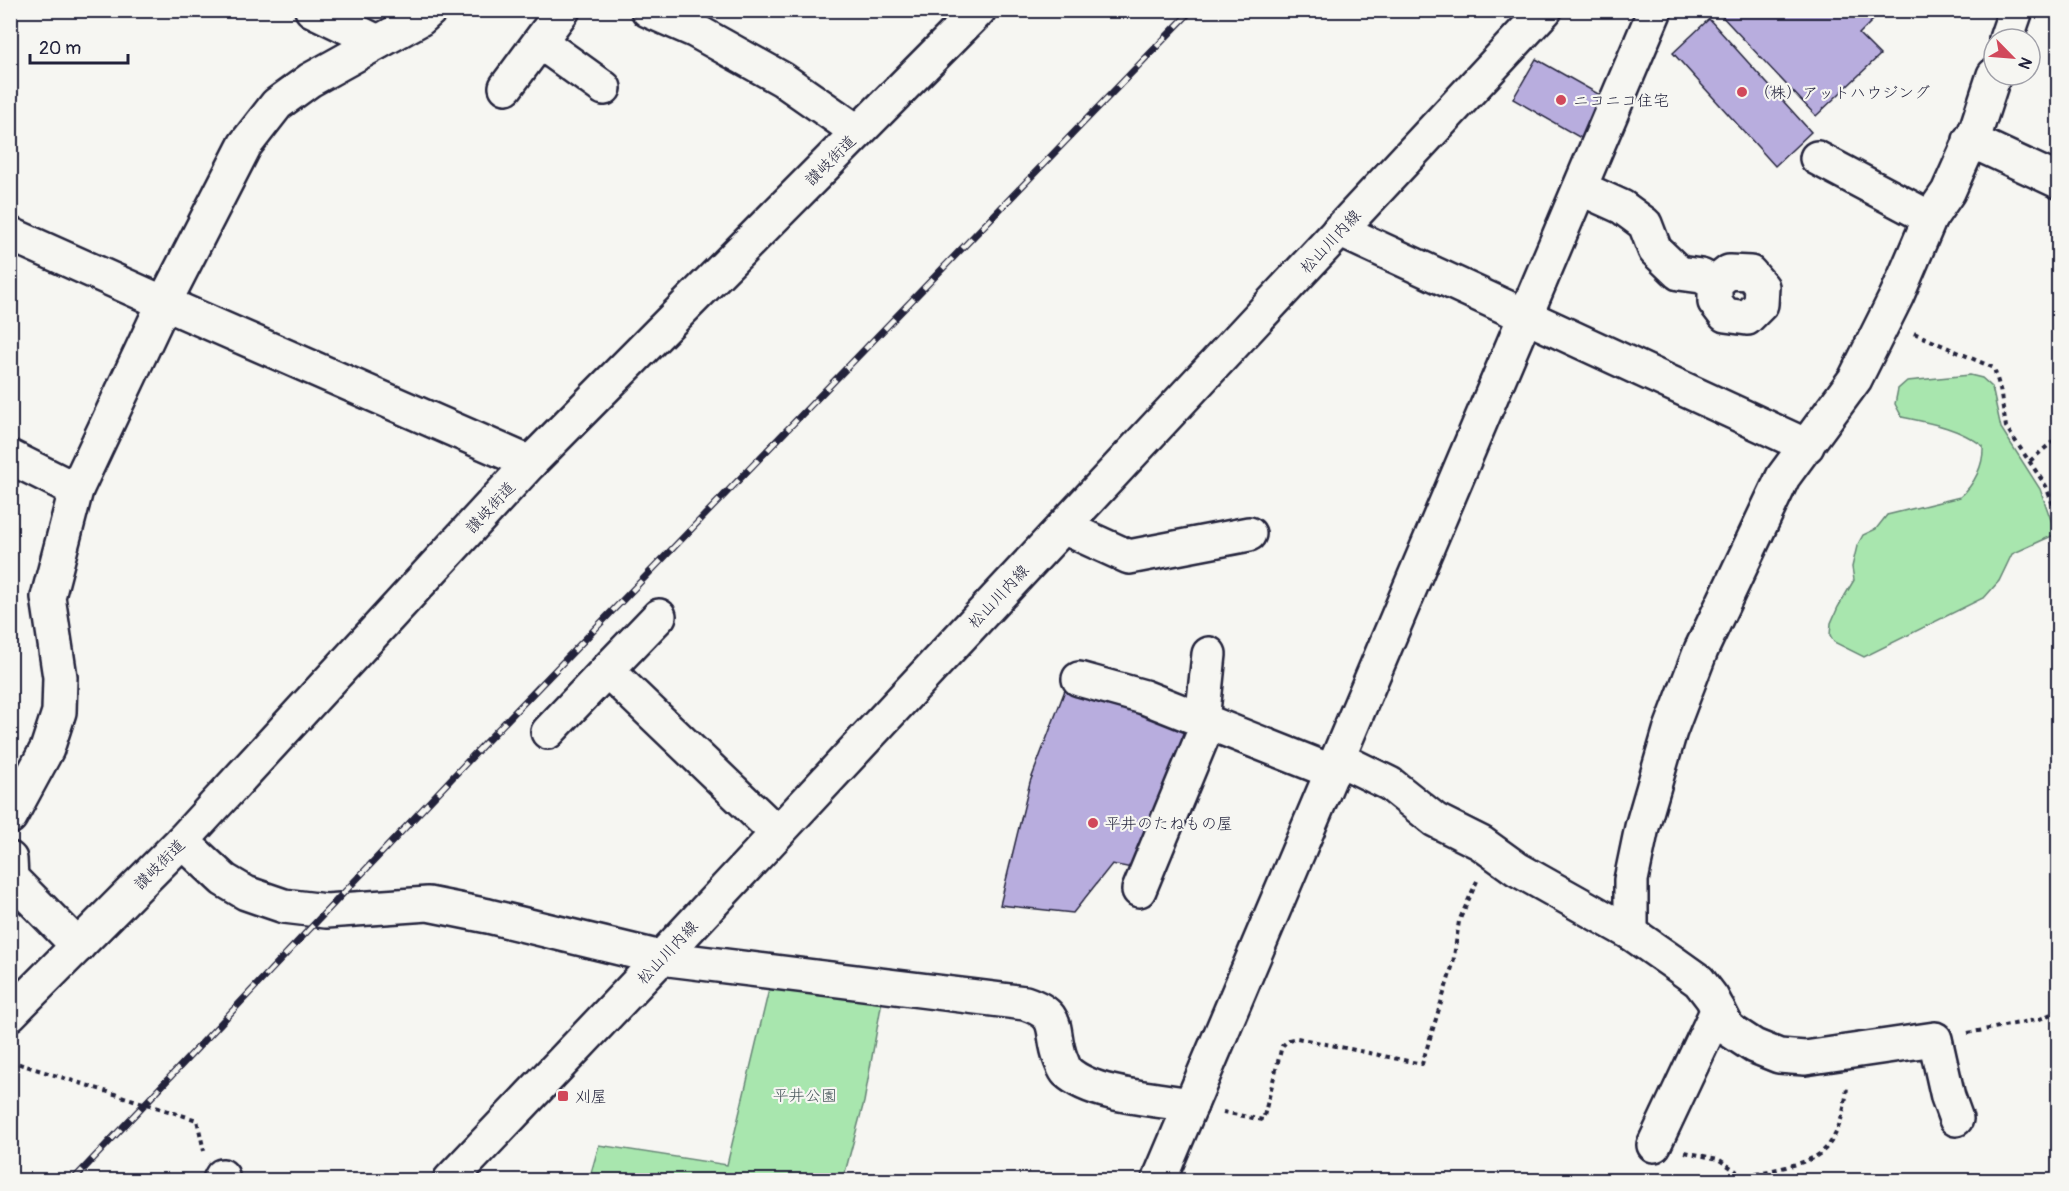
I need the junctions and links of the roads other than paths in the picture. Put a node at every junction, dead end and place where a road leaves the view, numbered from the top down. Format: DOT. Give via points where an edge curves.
graph roads {
  1 [pos="312,10"];
  2 [pos="430,10"];
  3 [pos="564,10"];
  4 [pos="979,10"];
  5 [pos="1545,10"];
  6 [pos="1655,10"];
  7 [pos="2016,10"];
  8 [pos="669,15"];
  9 [pos="2010,27"];
  10 [pos="378,42"];
  11 [pos="540,42"];
  12 [pos="506,87"];
  13 [pos="1990,87"];
  14 [pos="604,88"];
  15 [pos="858,132"];
  16 [pos="1970,140"];
  17 [pos="1817,158"];
  18 [pos="2058,181"];
  19 [pos="1580,188"];
  20 [pos="1930,218"];
  21 [pos="1339,231"];
  22 [pos="10,234"];
  23 [pos="1714,283"];
  24 [pos="164,303"];
  25 [pos="1527,318"];
  26 [pos="1807,446"];
  27 [pos="10,458"];
  28 [pos="530,463"];
  29 [pos="76,490"];
  30 [pos="1063,527"];
  31 [pos="1249,534"];
  32 [pos="658,616"];
  33 [pos="1209,654"];
  34 [pos="607,670"];
  35 [pos="1079,679"];
  36 [pos="1205,722"];
  37 [pos="548,732"];
  38 [pos="1336,765"];
  39 [pos="10,817"];
  40 [pos="777,833"];
  41 [pos="182,841"];
  42 [pos="10,859"];
  43 [pos="1139,890"];
  44 [pos="1630,933"];
  45 [pos="78,946"];
  46 [pos="661,958"];
  47 [pos="1718,1009"];
  48 [pos="10,1014"];
  49 [pos="1191,1105"];
  50 [pos="1956,1119"];
  51 [pos="1654,1145"];
  52 [pos="450,1180"];
  53 [pos="1159,1180"];
  1 -- 10 [label="street"];
  2 -- 10 [label="street"];
  3 -- 11 [label="street"];
  4 -- 15 [label="street, 讃岐街道"];
  5 -- 21 [label="street, 松山川内線"];
  6 -- 19 [label="street"];
  7 -- 9 [label="street"];
  8 -- 15 [label="street" via="782,80"];
  10 -- 24 [label="street" via="310,80 278,104 245,145"];
  11 -- 12 [label="street"];
  11 -- 14 [label="street"];
  13 -- 16 [label="street"];
  15 -- 28 [label="street, 讃岐街道"];
  16 -- 18 [label="street"];
  16 -- 20 [label="street" via="1948,192"];
  17 -- 20 [label="street"];
  19 -- 23 [label="street" via="1622,207 1645,224 1655,250 1679,273 1701,276"];
  19 -- 25 [label="street"];
  20 -- 26 [label="street" via="1855,379"];
  21 -- 25 [label="street"];
  21 -- 30 [label="street, 松山川内線"];
  22 -- 24 [label="street"];
  24 -- 28 [label="street"];
  24 -- 29 [label="street"];
  25 -- 26 [label="street"];
  25 -- 38 [label="street"];
  26 -- 44 [label="street" via="1783,477 1701,650 1670,731 1631,880"];
  27 -- 29 [label="street"];
  28 -- 41 [label="street, 讃岐街道"];
  29 -- 39 [label="street" via="48,597 60,677 59,712 47,749"];
  30 -- 31 [label="street" via="1129,557"];
  30 -- 40 [label="street, 松山川内線"];
  32 -- 34 [label="street"];
  33 -- 36 [label="street"];
  34 -- 37 [label="street"];
  34 -- 40 [label="street"];
  35 -- 36 [label="street" via="1144,698"];
  36 -- 38 [label="street"];
  36 -- 43 [label="street"];
  38 -- 44 [label="street" via="1390,784 1435,820 1481,843 1517,869"];
  38 -- 49 [label="street"];
  40 -- 46 [label="street, 松山川内線"];
  41 -- 45 [label="street, 讃岐街道"];
  41 -- 46 [label="street" via="231,884 284,906 326,911 428,904"];
  42 -- 45 [label="street" via="11,878"];
  44 -- 47 [label="street" via="1699,981"];
  45 -- 48 [label="street, 讃岐街道"];
  46 -- 49 [label="street" via="1025,1003 1048,1014 1065,1071 1083,1083 1106,1091"];
  46 -- 52 [label="street, 松山川内線"];
  47 -- 50 [label="street" via="1728,1029 1779,1056 1805,1058 1935,1039"];
  47 -- 51 [label="street"];
  49 -- 53 [label="street"];
}
